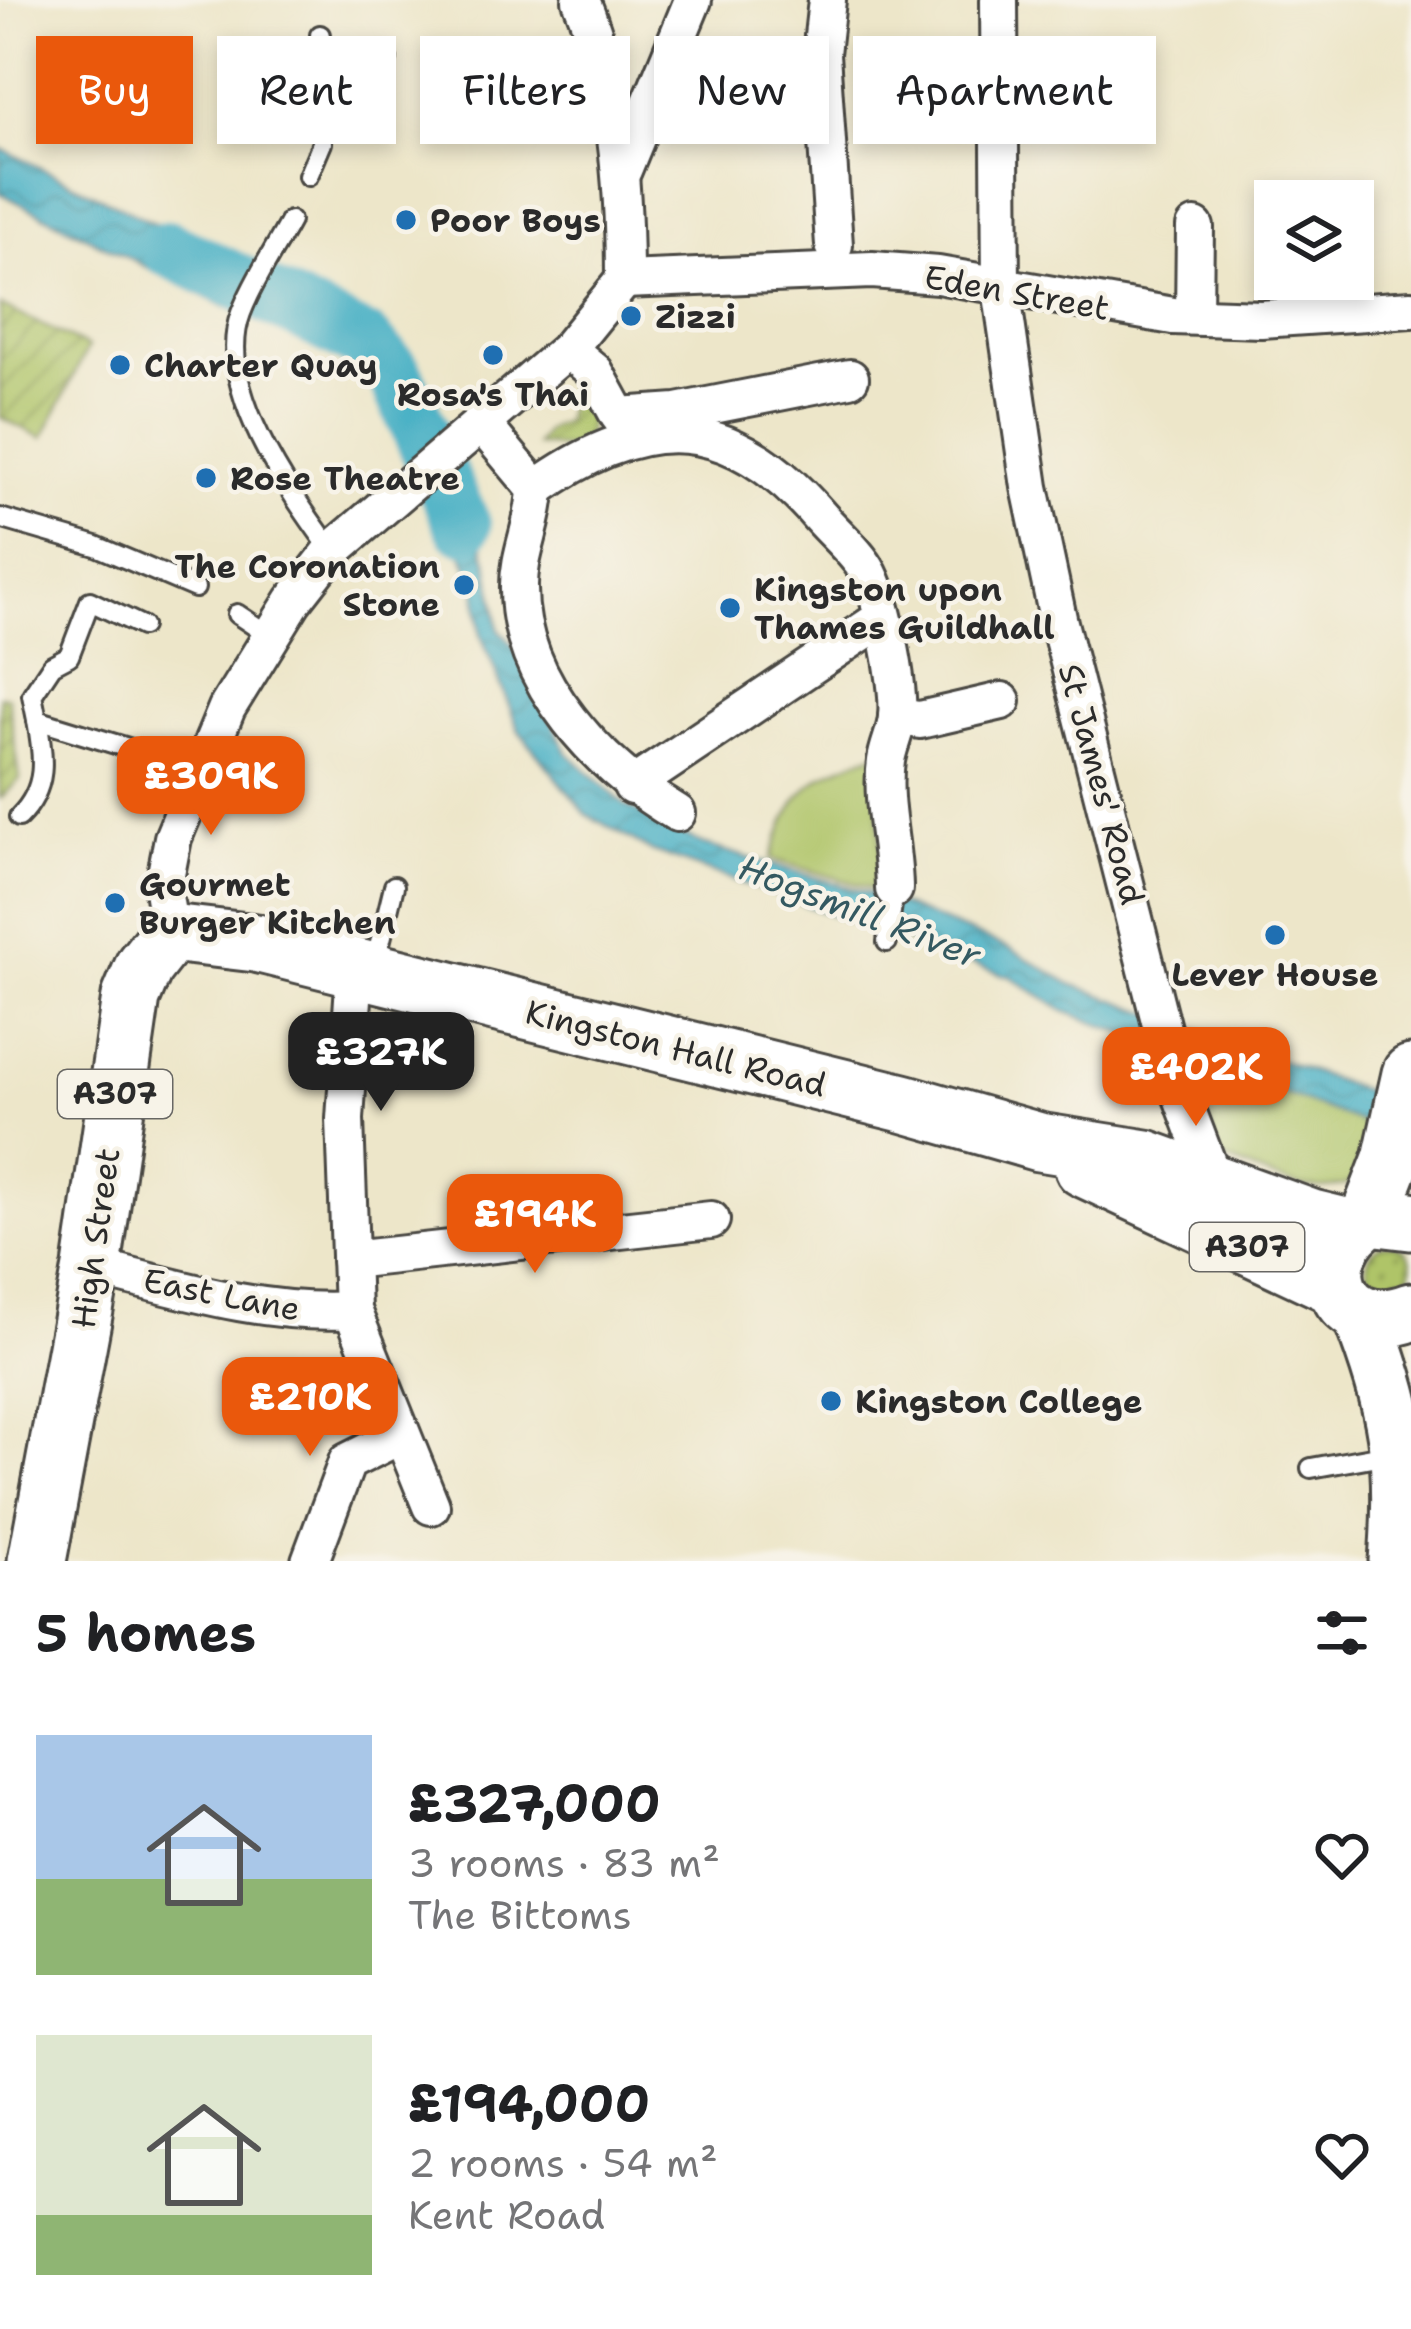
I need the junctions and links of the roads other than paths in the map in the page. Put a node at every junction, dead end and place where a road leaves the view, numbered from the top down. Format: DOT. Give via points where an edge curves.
graph roads {
  1 [pos="581,0"];
  2 [pos="693,0"];
  3 [pos="827,0"];
  4 [pos="999,0"];
  5 [pos="322,144"];
  6 [pos="622,170"];
  7 [pos="308,176"];
  8 [pos="290,221"];
  9 [pos="1195,226"];
  10 [pos="835,245"];
  11 [pos="624,280"];
  12 [pos="1001,288"];
  13 [pos="1411,309"];
  14 [pos="1194,316"];
  15 [pos="568,349"];
  16 [pos="850,378"];
  17 [pos="472,431"];
  18 [pos="536,489"];
  19 [pos="0,518"];
  20 [pos="332,551"];
  21 [pos="195,588"];
  22 [pos="237,614"];
  23 [pos="881,619"];
  24 [pos="142,626"];
  25 [pos="270,636"];
  26 [pos="1002,701"];
  27 [pos="897,718"];
  28 [pos="37,720"];
  29 [pos="200,770"];
  30 [pos="632,786"];
  31 [pos="677,813"];
  32 [pos="19,817"];
  33 [pos="394,886"];
  34 [pos="894,889"];
  35 [pos="170,934"];
  36 [pos="887,939"];
  37 [pos="364,971"];
  38 [pos="1173,1073"];
  39 [pos="1411,1074"];
  40 [pos="1039,1142"];
  41 [pos="1146,1159"];
  42 [pos="1215,1184"];
  43 [pos="711,1220"];
  44 [pos="1378,1222"];
  45 [pos="350,1259"];
  46 [pos="92,1267"];
  47 [pos="1369,1304"];
  48 [pos="352,1310"];
  49 [pos="399,1436"];
  50 [pos="1402,1451"];
  51 [pos="1310,1468"];
  52 [pos="431,1506"];
  53 [pos="37,1561"];
  54 [pos="310,1561"];
  55 [pos="1398,1561"];
  1 -- 6 [label="street"];
  2 -- 6 [label="street"];
  3 -- 10 [label="street" via="820,54"];
  4 -- 12 [label="street, St James' Road"];
  5 -- 7 [label="lane"];
  6 -- 11 [label="street"];
  8 -- 20 [label="lane" via="240,316 235,356 246,408"];
  9 -- 14 [label="street"];
  11 -- 12 [label="street, Eden Street" via="872,270"];
  11 -- 15 [label="street"];
  12 -- 14 [label="street, Eden Street"];
  12 -- 38 [label="street, St James' Road" via="1059,623"];
  13 -- 14 [label="street, Eden Street"];
  15 -- 16 [label="street" via="595,372 619,416"];
  15 -- 17 [label="street"];
  17 -- 18 [label="street"];
  17 -- 20 [label="street"];
  18 -- 23 [label="street" via="611,442 668,433 726,440 772,466 808,502 869,573"];
  18 -- 30 [label="street" via="518,588 524,635 590,746"];
  19 -- 21 [label="lane" via="96,546"];
  20 -- 25 [label="street"];
  22 -- 25 [label="lane"];
  23 -- 27 [label="street"];
  23 -- 30 [label="street"];
  24 -- 28 [label="lane" via="90,601 70,656 52,665 32,695"];
  25 -- 29 [label="street"];
  26 -- 27 [label="street"];
  27 -- 34 [label="street" via="886,762"];
  28 -- 29 [label="lane"];
  28 -- 32 [label="lane" via="45,767"];
  29 -- 35 [label="street" via="167,863"];
  30 -- 31 [label="street"];
  33 -- 37 [label="lane"];
  34 -- 36 [label="lane"];
  35 -- 37 [label="main road, Kingston Hall Road / A307" via="256,943"];
  35 -- 46 [label="main road, High Street / A307" via="131,997"];
  37 -- 40 [label="main road, Kingston Hall Road / A307"];
  37 -- 45 [label="street" via="345,1119"];
  38 -- 41 [label="street"];
  38 -- 42 [label="street, St James' Road"];
  39 -- 44 [label="main road"];
  40 -- 41 [label="main road, Kingston Hall Road / A307"];
  40 -- 47 [label="main road, Kingston Hall Road / A307"];
  41 -- 42 [label="main road, Kingston Hall Road / A307"];
  42 -- 44 [label="main road, Kingston Hall Road / A307"];
  43 -- 45 [label="street"];
  44 -- 47 [label="main road" via="1336,1250"];
  45 -- 48 [label="street"];
  46 -- 48 [label="street, East Lane" via="315,1313"];
  46 -- 53 [label="main road, High Street / A307"];
  47 -- 50 [label="main road"];
  48 -- 49 [label="street"];
  49 -- 52 [label="street"];
  49 -- 54 [label="street" via="347,1462"];
  50 -- 51 [label="lane"];
  50 -- 55 [label="main road"];
}
